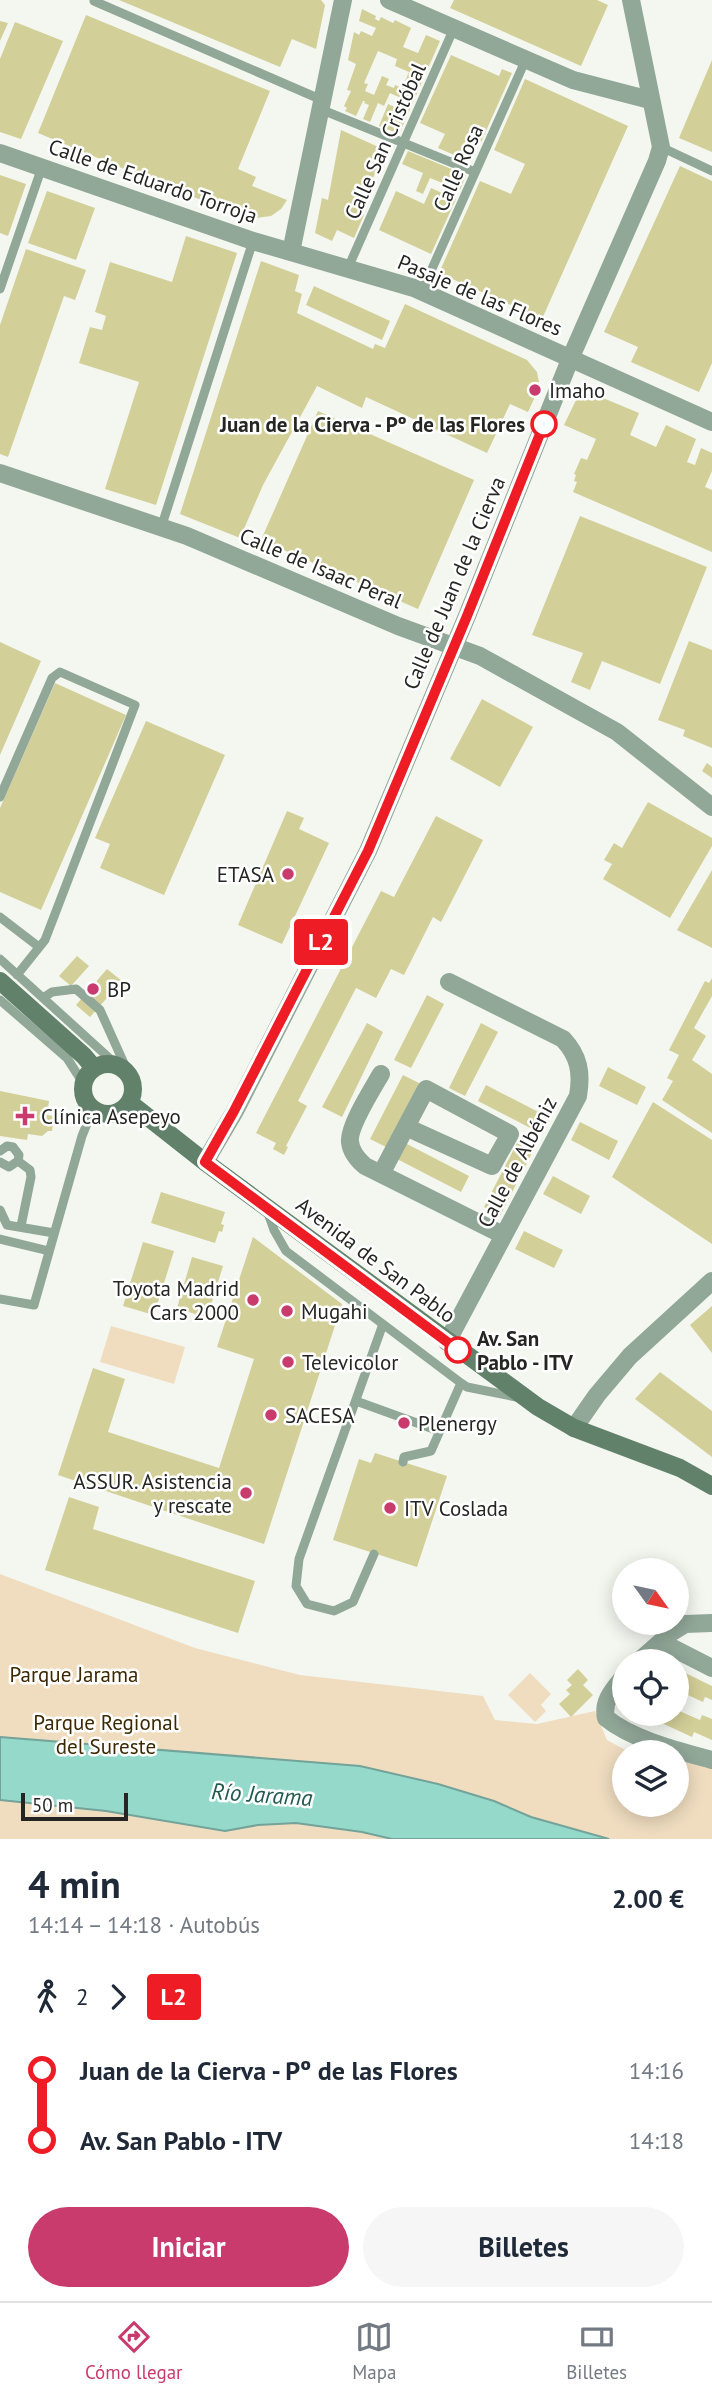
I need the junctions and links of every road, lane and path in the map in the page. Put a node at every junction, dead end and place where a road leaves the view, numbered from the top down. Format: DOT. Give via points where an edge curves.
graph roads {
  1 [pos="343,0"];
  2 [pos="388,0"];
  3 [pos="631,0"];
  4 [pos="94,1"];
  5 [pos="454,28"];
  6 [pos="526,60"];
  7 [pos="650,100"];
  8 [pos="321,104"];
  9 [pos="403,143"];
  10 [pos="660,147"];
  11 [pos="0,153"];
  12 [pos="42,167"];
  13 [pos="712,170"];
  14 [pos="475,172"];
  15 [pos="253,240"];
  16 [pos="291,252"];
  17 [pos="348,268"];
  18 [pos="0,289"];
  19 [pos="422,291"];
  20 [pos="571,357"];
  21 [pos="712,422"];
  22 [pos="0,473"];
  23 [pos="161,528"];
  24 [pos="454,646"];
  25 [pos="0,797"];
  26 [pos="712,807"];
  27 [pos="0,917"];
  28 [pos="39,947"];
  29 [pos="0,959"];
  30 [pos="8,978"];
  31 [pos="449,982"];
  32 [pos="43,999"];
  33 [pos="0,1000"];
  34 [pos="94,1068"];
  35 [pos="125,1073"];
  36 [pos="381,1074"];
  37 [pos="83,1083"];
  38 [pos="130,1103"];
  39 [pos="93,1109"];
  40 [pos="406,1127"];
  41 [pos="0,1151"];
  42 [pos="18,1161"];
  43 [pos="0,1162"];
  44 [pos="205,1162"];
  45 [pos="381,1174"];
  46 [pos="267,1208"];
  47 [pos="0,1210"];
  48 [pos="21,1226"];
  49 [pos="54,1233"];
  50 [pos="503,1235"];
  51 [pos="0,1239"];
  52 [pos="49,1251"];
  53 [pos="712,1281"];
  54 [pos="0,1299"];
  55 [pos="383,1324"];
  56 [pos="447,1342"];
  57 [pos="461,1383"];
  58 [pos="526,1399"];
  59 [pos="356,1401"];
  60 [pos="574,1428"];
  61 [pos="439,1431"];
  62 [pos="403,1462"];
  63 [pos="712,1486"];
  64 [pos="374,1553"];
  65 [pos="712,1623"];
  66 [pos="661,1642"];
  67 [pos="653,1649"];
  68 [pos="712,1668"];
  69 [pos="612,1691"];
  70 [pos="612,1722"];
  71 [pos="619,1726"];
  72 [pos="712,1760"];
  1 -- 8 [label="street"];
  2 -- 5 [label="street"];
  3 -- 7 [label="street"];
  4 -- 8 [label="lane"];
  5 -- 6 [label="street"];
  5 -- 9 [label="lane, Calle San Cristóbal"];
  6 -- 7 [label="street" via="573,80"];
  6 -- 14 [label="lane, Calle Rosa"];
  7 -- 10 [label="street"];
  8 -- 9 [label="lane"];
  8 -- 16 [label="street"];
  9 -- 14 [label="lane"];
  9 -- 17 [label="lane, Calle San Cristóbal"];
  10 -- 13 [label="lane"];
  10 -- 20 [label="street, Calle de Juan de la Cierva"];
  11 -- 12 [label="street, Calle de Eduardo Torroja"];
  12 -- 15 [label="street, Calle de Eduardo Torroja"];
  12 -- 18 [label="lane"];
  14 -- 19 [label="lane, Calle Rosa"];
  15 -- 16 [label="street, Calle de Eduardo Torroja"];
  15 -- 23 [label="lane"];
  16 -- 17 [label="street, Pasaje de las Flores"];
  17 -- 19 [label="street, Pasaje de las Flores"];
  19 -- 20 [label="street, Pasaje de las Flores"];
  20 -- 21 [label="street, Pasaje de las Flores"];
  20 -- 24 [label="street, Calle de Juan de la Cierva"];
  22 -- 23 [label="street, Calle de Isaac Peral"];
  23 -- 24 [label="street, Calle de Isaac Peral"];
  24 -- 26 [label="street, Calle de Isaac Peral" via="617,732"];
  24 -- 44 [label="street, Calle de Juan de la Cierva" via="368,851"];
  25 -- 28 [label="lane" via="52,678 60,673 135,705"];
  27 -- 28 [label="lane"];
  28 -- 30 [label="lane"];
  29 -- 30 [label="lane"];
  30 -- 32 [label="lane"];
  30 -- 34 [label="street"];
  31 -- 50 [label="street, Calle de Albéniz" via="563,1039 580,1074 578,1096"];
  32 -- 35 [label="lane"];
  32 -- 35 [label="lane" via="52,992 76,989 100,1010"];
  33 -- 37 [label="lane" via="67,1058"];
  34 -- 35 [label="street" via="106,1063"];
  34 -- 37 [label="street"];
  35 -- 38 [label="street" via="134,1095"];
  36 -- 45 [label="street" via="349,1141 356,1157"];
  37 -- 39 [label="street" via="83,1093"];
  38 -- 39 [label="street" via="110,1115"];
  38 -- 44 [label="street, Avenida de San Pablo"];
  39 -- 49 [label="lane"];
  40 -- 40 [label="street" via="426,1089 510,1133 492,1166"];
  40 -- 45 [label="street"];
  41 -- 42 [label="lane" via="13,1147"];
  42 -- 43 [label="lane" via="9,1167"];
  42 -- 48 [label="lane" via="31,1177"];
  44 -- 46 [label="street, Avenida de San Pablo"];
  45 -- 50 [label="street"];
  46 -- 55 [label="lane, Avenida de San Pablo" via="286,1251"];
  46 -- 56 [label="street, Avenida de San Pablo"];
  47 -- 48 [label="lane" via="7,1225"];
  48 -- 49 [label="lane"];
  49 -- 52 [label="lane"];
  50 -- 56 [label="street, Calle de Albéniz"];
  51 -- 52 [label="lane"];
  52 -- 54 [label="lane" via="34,1305"];
  53 -- 60 [label="street" via="630,1356"];
  55 -- 57 [label="lane, Avenida de San Pablo"];
  55 -- 59 [label="lane"];
  56 -- 58 [label="street, Avenida de San Pablo"];
  57 -- 58 [label="lane, Avenida de San Pablo"];
  57 -- 61 [label="lane"];
  58 -- 60 [label="street, Avenida de San Pablo"];
  59 -- 61 [label="lane"];
  59 -- 64 [label="lane" via="299,1559 296,1587 307,1604 334,1611 353,1602"];
  60 -- 63 [label="street, Avenida de San Pablo" via="680,1468"];
  61 -- 62 [label="lane" via="432,1451 404,1457"];
  65 -- 66 [label="street" via="685,1624"];
  66 -- 67 [label="street"];
  66 -- 68 [label="street"];
  69 -- 70 [label="street" via="604,1708"];
  71 -- 72 [label="street"];
}
